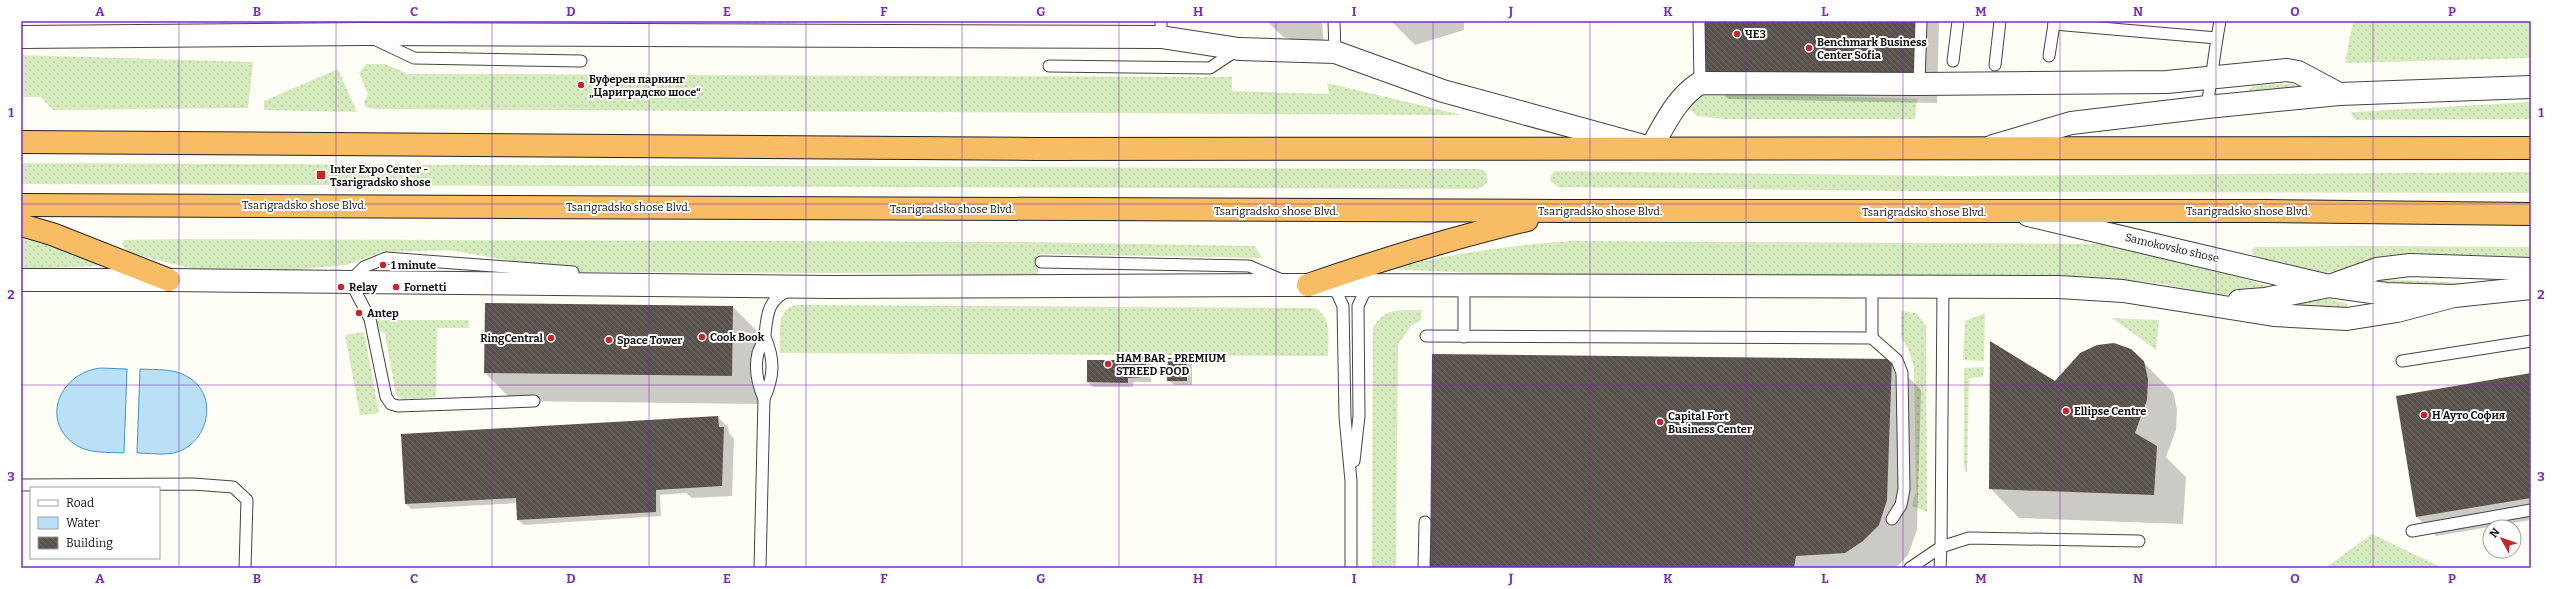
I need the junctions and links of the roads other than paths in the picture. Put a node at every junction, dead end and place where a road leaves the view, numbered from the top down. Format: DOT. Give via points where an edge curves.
graph roads {
  1 [pos="1334,21"];
  2 [pos="1699,21"];
  3 [pos="1921,21"];
  4 [pos="1958,21"];
  5 [pos="2000,21"];
  6 [pos="2220,21"];
  7 [pos="2054,23"];
  8 [pos="261,28"];
  9 [pos="1161,29"];
  10 [pos="362,34"];
  11 [pos="21,37"];
  12 [pos="2217,38"];
  13 [pos="1239,49"];
  14 [pos="1335,52"];
  15 [pos="2049,56"];
  16 [pos="581,61"];
  17 [pos="1953,61"];
  18 [pos="1995,65"];
  19 [pos="1049,66"];
  20 [pos="2211,77"];
  21 [pos="1700,83"];
  22 [pos="1919,84"];
  23 [pos="2531,87"];
  24 [pos="2339,94"];
  25 [pos="2207,107"];
  26 [pos="21,142"];
  27 [pos="1651,148"];
  28 [pos="1986,148"];
  29 [pos="2531,148"];
  30 [pos="21,205"];
  31 [pos="1562,211"];
  32 [pos="2015,212"];
  33 [pos="2531,214"];
  34 [pos="21,225"];
  35 [pos="1041,262"];
  36 [pos="2531,269"];
  37 [pos="573,272"];
  38 [pos="21,280"];
  39 [pos="169,280"];
  40 [pos="350,281"];
  41 [pos="1308,285"];
  42 [pos="803,286"];
  43 [pos="1378,286"];
  44 [pos="1464,286"];
  45 [pos="2329,286"];
  46 [pos="1872,288"];
  47 [pos="1944,288"];
  48 [pos="2531,288"];
  49 [pos="2454,296"];
  50 [pos="2206,304"];
  51 [pos="1426,336"];
  52 [pos="1464,337"];
  53 [pos="1872,338"];
  54 [pos="2531,341"];
  55 [pos="2402,361"];
  56 [pos="534,401"];
  57 [pos="1351,481"];
  58 [pos="21,485"];
  59 [pos="2531,510"];
  60 [pos="1892,519"];
  61 [pos="1425,522"];
  62 [pos="2412,531"];
  63 [pos="2139,541"];
  64 [pos="1941,547"];
  65 [pos="246,568"];
  66 [pos="760,568"];
  67 [pos="1351,568"];
  68 [pos="1424,568"];
  69 [pos="1910,568"];
  70 [pos="1940,568"];
  1 -- 14 [label="lane"];
  2 -- 21 [label="lane"];
  3 -- 22 [label="lane"];
  4 -- 17 [label="lane"];
  5 -- 18 [label="lane"];
  6 -- 12 [label="lane"];
  7 -- 12 [label="lane"];
  7 -- 15 [label="lane"];
  8 -- 10 [label="street"];
  8 -- 11 [label="street"];
  9 -- 10 [label="street"];
  9 -- 13 [label="street"];
  10 -- 16 [label="lane" via="414,58"];
  12 -- 20 [label="lane"];
  13 -- 14 [label="street"];
  13 -- 19 [label="lane" via="1210,68"];
  14 -- 27 [label="street" via="1443,91"];
  20 -- 22 [label="street" via="2168,82"];
  20 -- 24 [label="street" via="2287,70 2298,72"];
  20 -- 25 [label="lane"];
  21 -- 22 [label="street"];
  21 -- 27 [label="street" via="1687,91 1678,101"];
  23 -- 24 [label="street"];
  24 -- 25 [label="street"];
  25 -- 28 [label="street" via="2070,123"];
  26 -- 27 [label="highway" via="1037,149"];
  27 -- 28 [label="highway"];
  28 -- 29 [label="highway"];
  30 -- 31 [label="highway, Tsarigradsko shose Blvd."];
  31 -- 32 [label="highway, Tsarigradsko shose Blvd."];
  31 -- 41 [label="highway" via="1457,237"];
  32 -- 33 [label="highway, Tsarigradsko shose Blvd."];
  32 -- 45 [label="street, Samokovsko shose"];
  34 -- 39 [label="highway" via="52,234"];
  35 -- 41 [label="lane" via="1249,266"];
  36 -- 45 [label="street" via="2410,265 2377,269"];
  37 -- 40 [label="lane" via="386,258 364,267"];
  38 -- 39 [label="street"];
  39 -- 40 [label="street"];
  40 -- 42 [label="street"];
  40 -- 56 [label="lane" via="370,319 386,397 391,404 398,406"];
  41 -- 42 [label="street"];
  41 -- 43 [label="street"];
  41 -- 57 [label="lane" via="1337,293 1343,306 1345,417"];
  42 -- 66 [label="lane" via="788,291 775,301 765,320 765,337 772,353 772,382 764,399"];
  43 -- 44 [label="street"];
  43 -- 57 [label="lane" via="1364,293 1358,306 1359,416"];
  44 -- 46 [label="street"];
  44 -- 52 [label="lane"];
  45 -- 49 [label="street, Samokovsko shose" via="2386,294"];
  45 -- 50 [label="street" via="2264,299"];
  46 -- 47 [label="street"];
  46 -- 53 [label="lane"];
  47 -- 50 [label="street" via="2059,287 2123,291"];
  47 -- 64 [label="lane"];
  48 -- 49 [label="street, Samokovsko shose"];
  49 -- 50 [label="street" via="2397,311 2347,319 2274,315"];
  51 -- 52 [label="lane"];
  52 -- 53 [label="lane"];
  53 -- 60 [label="lane" via="1896,360 1902,373 1904,489 1901,505"];
  54 -- 55 [label="lane"];
  57 -- 67 [label="lane"];
  58 -- 65 [label="lane" via="193,484 233,488 247,500"];
  59 -- 62 [label="lane"];
  61 -- 68 [label="lane"];
  63 -- 64 [label="lane" via="1969,538"];
  64 -- 69 [label="lane"];
  64 -- 70 [label="lane"];
}
